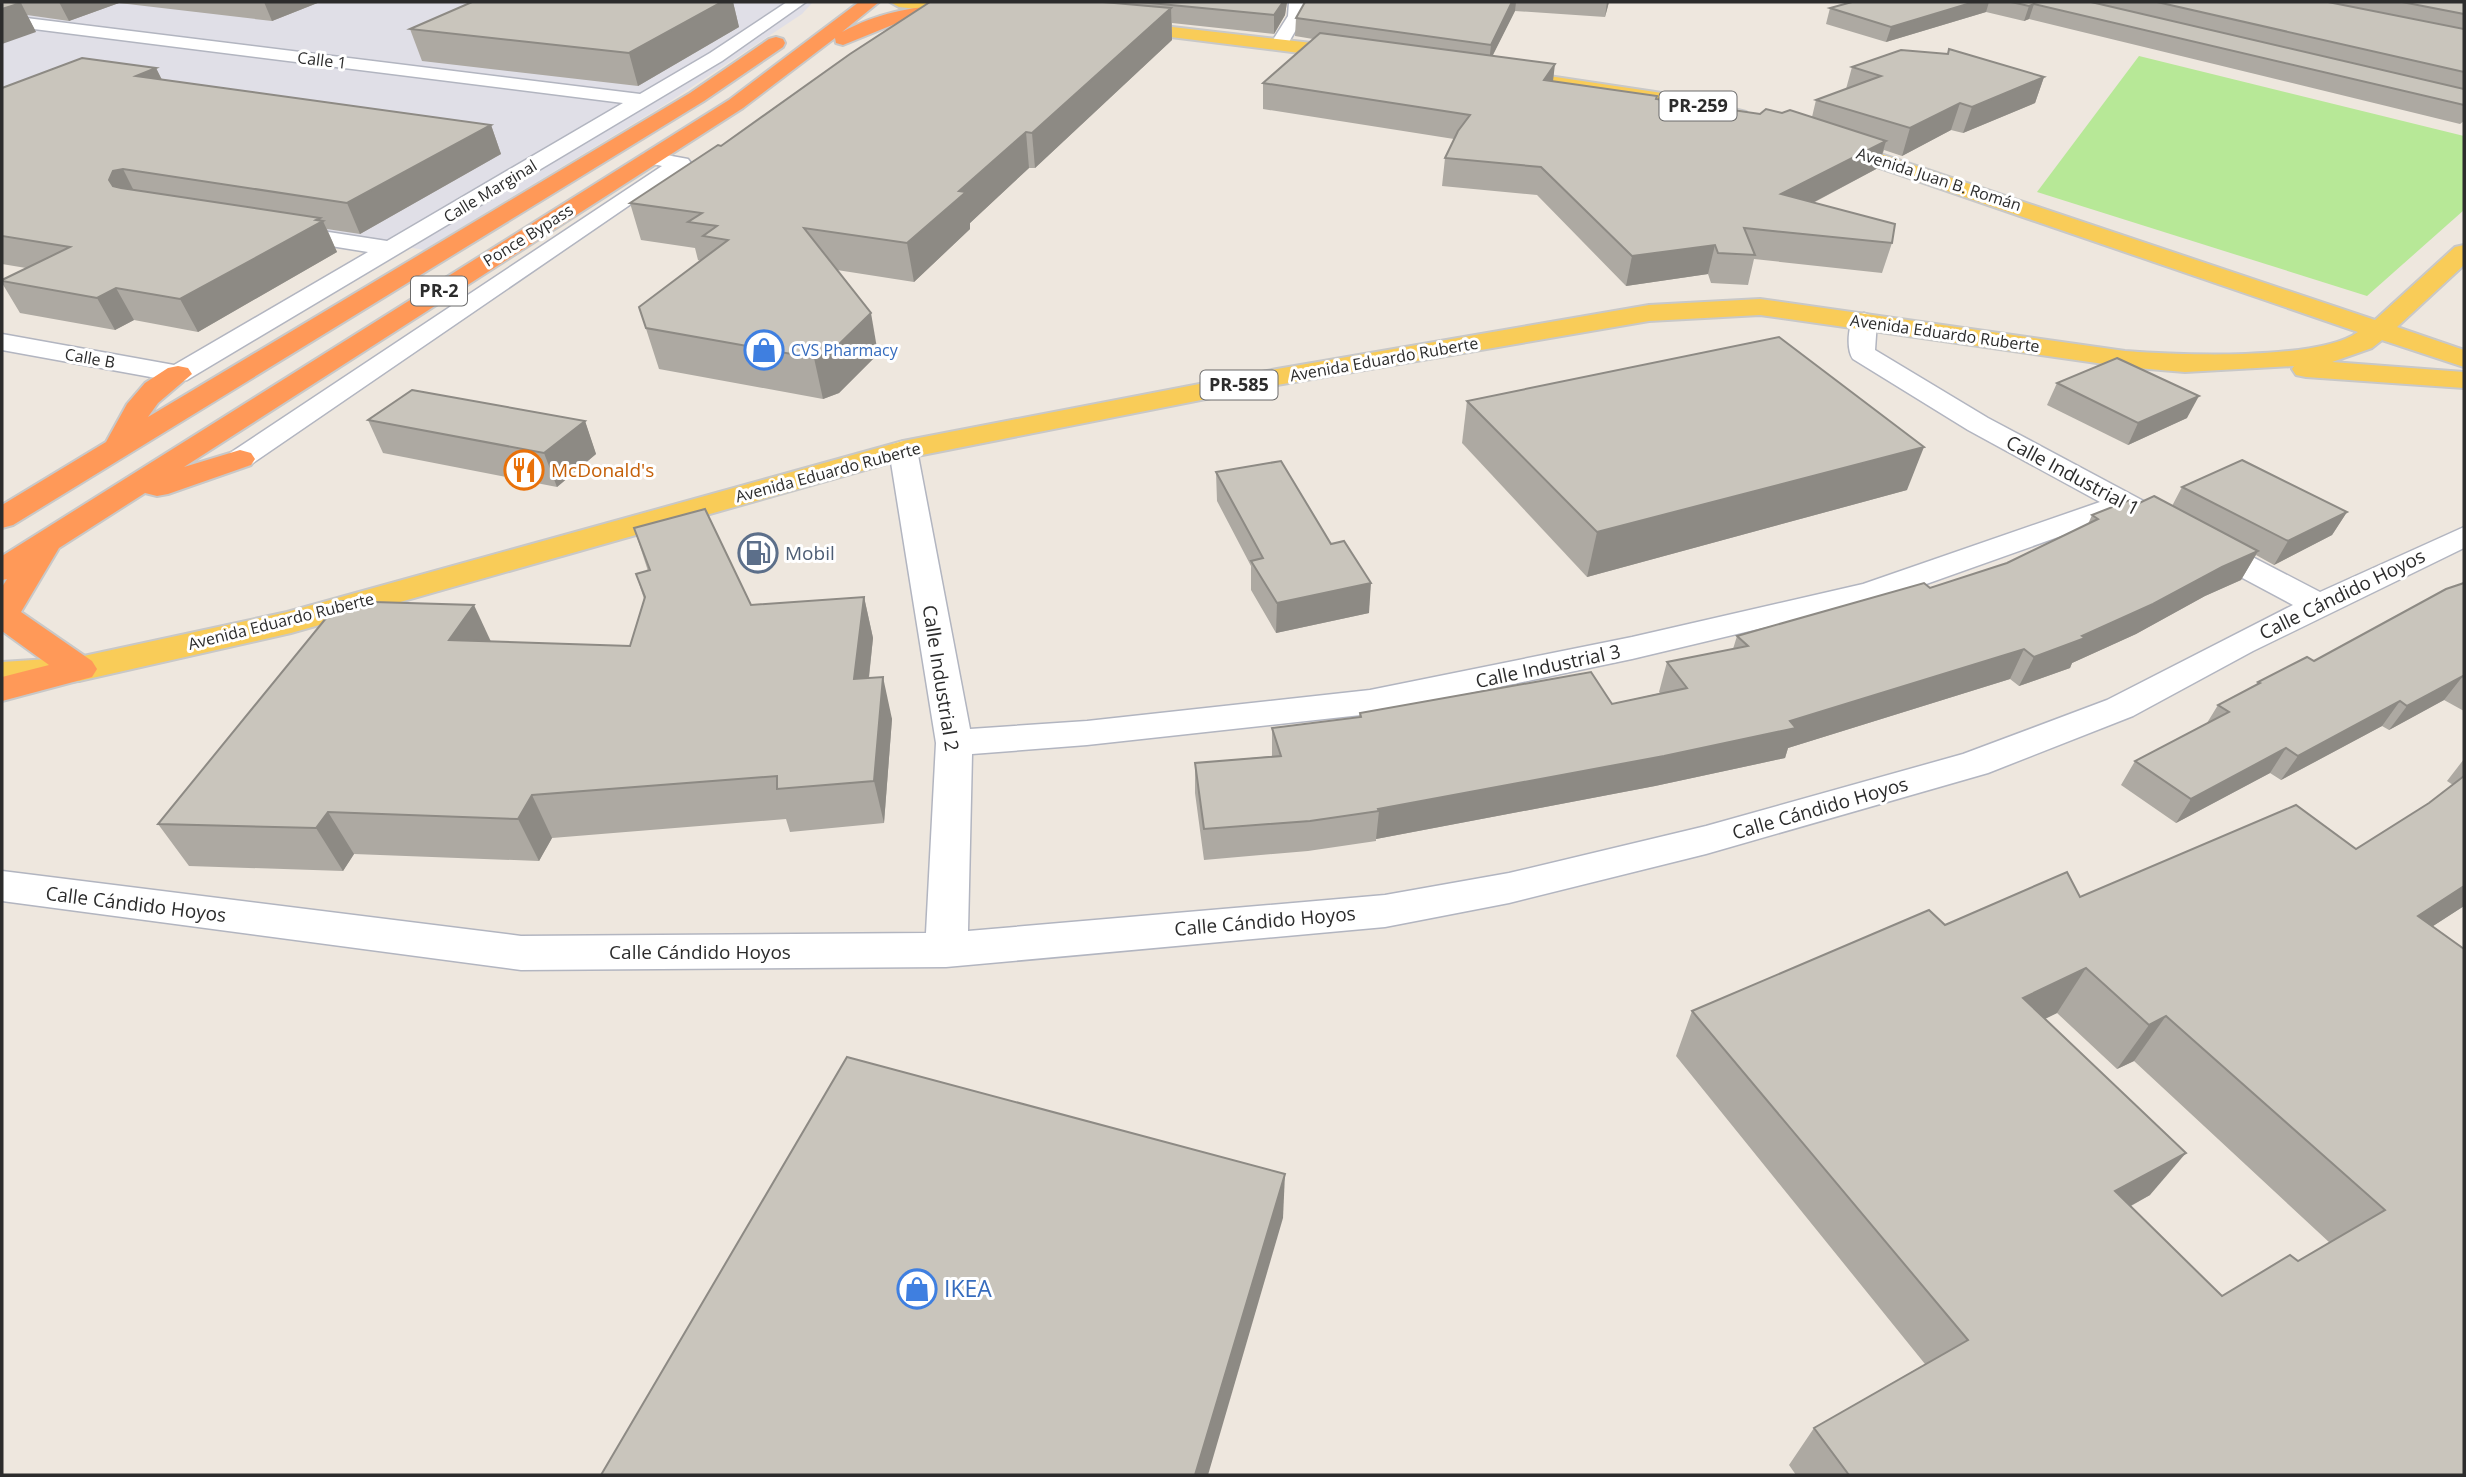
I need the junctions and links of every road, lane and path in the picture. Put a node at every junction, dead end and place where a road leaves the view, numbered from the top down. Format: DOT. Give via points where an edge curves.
graph roads {
  1 [pos="798,2"];
  2 [pos="831,2"];
  3 [pos="870,2"];
  4 [pos="899,2"];
  5 [pos="1297,2"];
  6 [pos="960,6"];
  7 [pos="994,13"];
  8 [pos="2,20"];
  9 [pos="1100,24"];
  10 [pos="1280,43"];
  11 [pos="1382,58"];
  12 [pos="1495,74"];
  13 [pos="770,79"];
  14 [pos="643,100"];
  15 [pos="1762,121"];
  16 [pos="1812,137"];
  17 [pos="650,158"];
  18 [pos="257,228"];
  19 [pos="392,249"];
  20 [pos="2464,252"];
  21 [pos="1864,321"];
  22 [pos="2381,328"];
  23 [pos="2,342"];
  24 [pos="2464,359"];
  25 [pos="2185,364"];
  26 [pos="178,374"];
  27 [pos="2464,380"];
  28 [pos="119,447"];
  29 [pos="903,450"];
  30 [pos="240,459"];
  31 [pos="2125,503"];
  32 [pos="102,505"];
  33 [pos="2,518"];
  34 [pos="2464,536"];
  35 [pos="48,539"];
  36 [pos="2,570"];
  37 [pos="2317,604"];
  38 [pos="79,669"];
  39 [pos="2,674"];
  40 [pos="2,689"];
  41 [pos="954,743"];
  42 [pos="2,886"];
  43 [pos="946,950"];
  1 -- 14 [label="street, Calle Marginal"];
  2 -- 28 [label="highway, Ponce Bypass / PR-2" via="697,97"];
  3 -- 13 [label="highway, Ponce Bypass / PR-2"];
  4 -- 6 [label="main road"];
  5 -- 10 [label="street" via="1296,16"];
  6 -- 7 [label="main road"];
  6 -- 13 [label="highway" via="910,12 863,28"];
  8 -- 14 [label="street, Calle 1"];
  9 -- 10 [label="main road"];
  10 -- 11 [label="main road"];
  12 -- 15 [label="main road, PR-259" via="1682,102"];
  13 -- 17 [label="highway, Ponce Bypass / PR-2"];
  14 -- 19 [label="street, Calle Marginal"];
  16 -- 22 [label="main road, Avenida Juan B. Román"];
  17 -- 30 [label="street" via="681,163"];
  17 -- 32 [label="highway, Ponce Bypass / PR-2"];
  18 -- 19 [label="street"];
  19 -- 26 [label="street, Calle Marginal"];
  20 -- 22 [label="main road, Avenida Eduardo Ruberte / PR-585"];
  21 -- 25 [label="main road, Avenida Eduardo Ruberte / PR-585"];
  21 -- 29 [label="main road, Avenida Eduardo Ruberte / PR-585" via="1760,307 1649,313 1277,377"];
  21 -- 31 [label="street, Calle Industrial 1" via="1862,353 1978,424"];
  22 -- 24 [label="main road, Avenida Juan B. Román"];
  22 -- 25 [label="main road, Avenida Eduardo Ruberte / PR-585" via="2362,342 2325,356"];
  23 -- 26 [label="street, Calle B"];
  25 -- 27 [label="main road"];
  26 -- 28 [label="highway" via="152,390 137,408"];
  28 -- 33 [label="highway, Ponce Bypass / PR-2"];
  29 -- 38 [label="main road, Avenida Eduardo Ruberte / PR-585" via="291,622"];
  29 -- 41 [label="street, Calle Industrial 2"];
  30 -- 32 [label="highway"];
  31 -- 37 [label="street, Calle Industrial 1"];
  31 -- 41 [label="street, Calle Industrial 3" via="1872,592 1383,700"];
  32 -- 35 [label="highway, Ponce Bypass / PR-2"];
  34 -- 37 [label="street, Calle Cándido Hoyos"];
  35 -- 36 [label="highway, Ponce Bypass / PR-2"];
  35 -- 38 [label="highway" via="2,615"];
  37 -- 43 [label="street, Calle Cándido Hoyos" via="2108,713 1975,764 1706,840 1508,888 1385,911"];
  38 -- 39 [label="main road, Avenida Eduardo Ruberte / PR-585"];
  38 -- 40 [label="highway"];
  41 -- 43 [label="street, Calle Industrial 2"];
  42 -- 43 [label="street, Calle Cándido Hoyos" via="521,953"];
}
